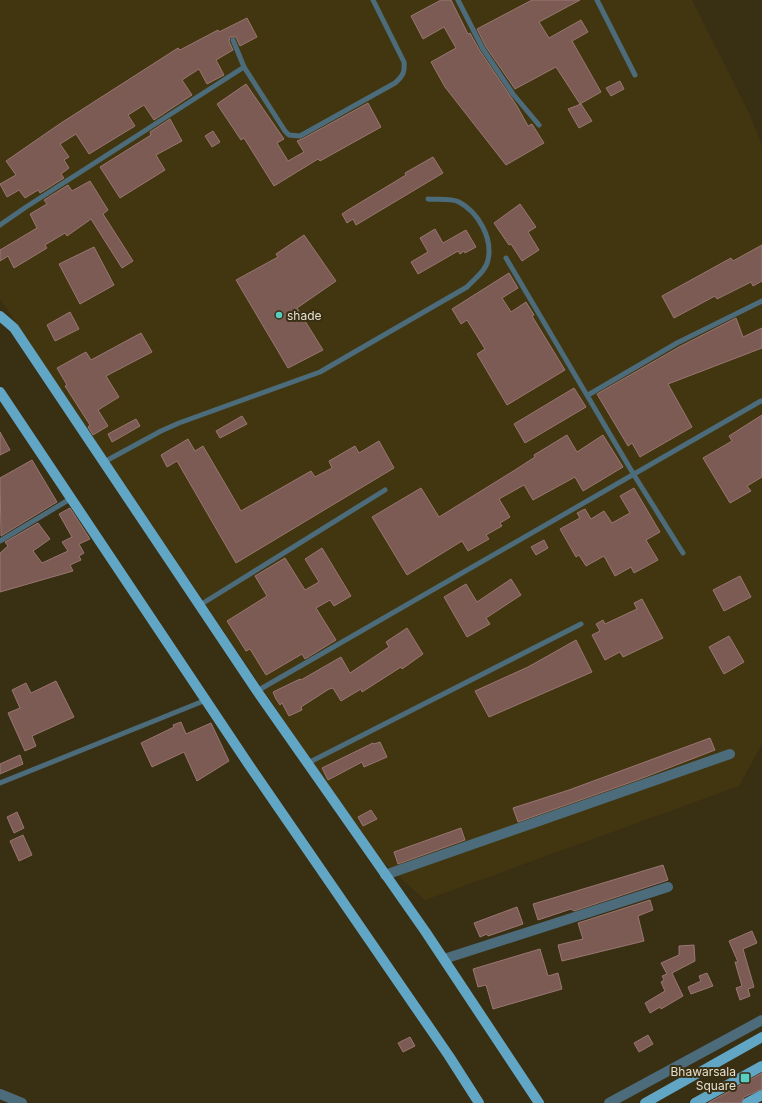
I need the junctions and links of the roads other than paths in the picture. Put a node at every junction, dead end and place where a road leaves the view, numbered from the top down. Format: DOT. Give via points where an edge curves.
graph roads {
  1 [pos="373,0"];
  2 [pos="458,0"];
  3 [pos="597,0"];
  4 [pos="233,40"];
  5 [pos="244,67"];
  6 [pos="635,75"];
  7 [pos="539,125"];
  8 [pos="428,199"];
  9 [pos="0,225"];
  10 [pos="506,258"];
  11 [pos="762,301"];
  12 [pos="0,316"];
  13 [pos="0,392"];
  14 [pos="588,395"];
  15 [pos="761,401"];
  16 [pos="104,462"];
  17 [pos="634,475"];
  18 [pos="385,490"];
  19 [pos="70,499"];
  20 [pos="0,541"];
  21 [pos="683,553"];
  22 [pos="200,605"];
  23 [pos="581,624"];
  24 [pos="257,691"];
  25 [pos="206,700"];
  26 [pos="730,754"];
  27 [pos="308,764"];
  28 [pos="0,784"];
  29 [pos="385,875"];
  30 [pos="668,887"];
  31 [pos="444,959"];
  32 [pos="762,1020"];
  33 [pos="762,1037"];
  34 [pos="762,1066"];
  35 [pos="0,1094"];
  36 [pos="762,1095"];
  37 [pos="22,1103"];
  38 [pos="479,1103"];
  39 [pos="539,1103"];
  40 [pos="609,1103"];
  41 [pos="645,1103"];
  42 [pos="695,1103"];
  43 [pos="747,1103"];
  1 -- 5 [label="lane" via="404,62 402,76 395,83 300,136 289,135 285,131"];
  2 -- 7 [label="lane" via="483,49 513,94"];
  3 -- 6 [label="lane"];
  4 -- 5 [label="lane"];
  5 -- 9 [label="lane"];
  8 -- 16 [label="lane" via="457,201 469,210 486,234 489,247 488,261 481,273 467,287 320,372 161,430"];
  10 -- 14 [label="lane"];
  11 -- 14 [label="lane" via="678,343"];
  12 -- 16 [label="main road" via="14,328"];
  13 -- 19 [label="main road"];
  14 -- 17 [label="lane"];
  15 -- 17 [label="lane"];
  16 -- 22 [label="main road"];
  17 -- 21 [label="lane"];
  17 -- 24 [label="lane"];
  18 -- 22 [label="lane"];
  19 -- 20 [label="lane"];
  19 -- 25 [label="main road"];
  22 -- 24 [label="main road"];
  23 -- 27 [label="lane"];
  24 -- 27 [label="main road"];
  25 -- 28 [label="lane"];
  25 -- 38 [label="main road"];
  26 -- 29 [label="street"];
  27 -- 29 [label="main road"];
  29 -- 31 [label="main road"];
  30 -- 31 [label="street"];
  31 -- 39 [label="main road"];
  32 -- 40 [label="street"];
  33 -- 41 [label="main road, bridge"];
  34 -- 42 [label="main road"];
  35 -- 37 [label="street"];
  36 -- 43 [label="main road"];
}
